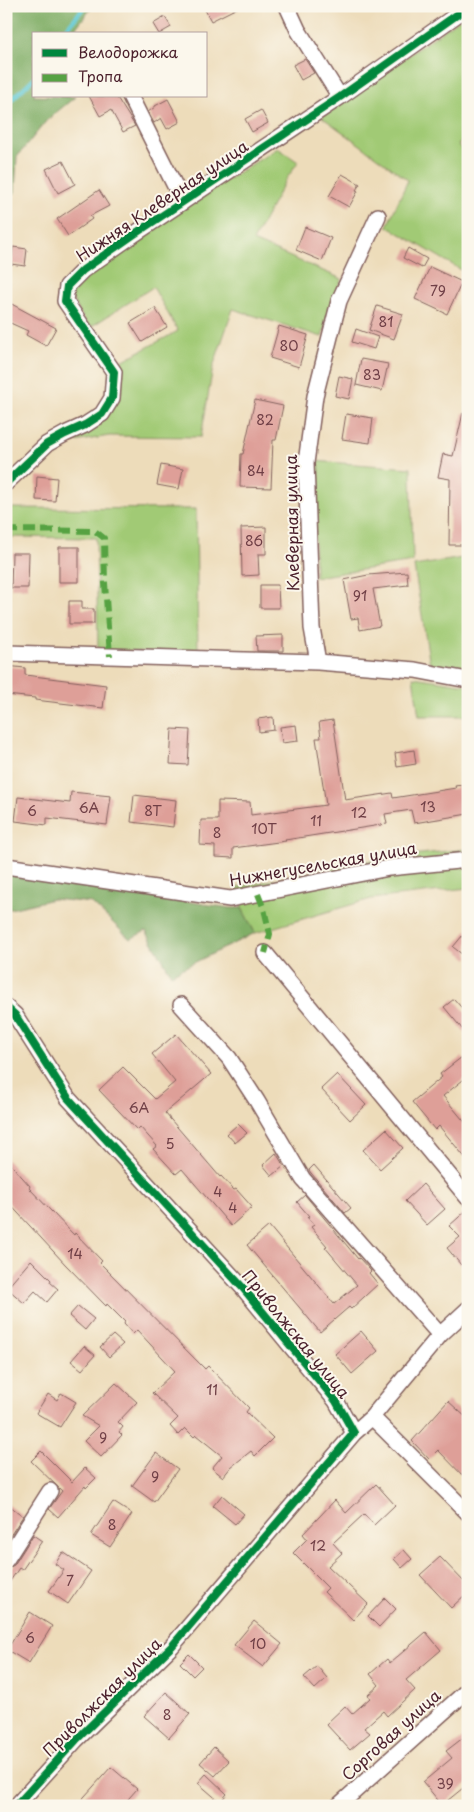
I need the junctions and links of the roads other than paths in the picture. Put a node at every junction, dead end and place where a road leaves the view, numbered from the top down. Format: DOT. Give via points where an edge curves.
graph roads {
  1 [pos="286,6"];
  2 [pos="468,7"];
  3 [pos="340,97"];
  4 [pos="131,98"];
  5 [pos="183,202"];
  6 [pos="378,216"];
  7 [pos="6,483"];
  8 [pos="6,653"];
  9 [pos="318,662"];
  10 [pos="468,680"];
  11 [pos="468,860"];
  12 [pos="6,866"];
  13 [pos="265,953"];
  14 [pos="181,1005"];
  15 [pos="6,1007"];
  16 [pos="468,1198"];
  17 [pos="468,1309"];
  18 [pos="440,1335"];
  19 [pos="372,1417"];
  20 [pos="354,1433"];
  21 [pos="50,1491"];
  22 [pos="468,1513"];
  23 [pos="6,1560"];
  24 [pos="468,1690"];
  25 [pos="16,1806"];
  26 [pos="338,1806"];
  1 -- 3 [label="street"];
  2 -- 3 [label="street, Нижняя Клеверная улица"];
  3 -- 5 [label="street, Нижняя Клеверная улица"];
  4 -- 5 [label="street"];
  5 -- 7 [label="street, Нижняя Клеверная улица" via="83,270 67,286 65,301 114,372 112,398 102,414 47,444"];
  6 -- 9 [label="street, Клеверная улица" via="339,301 311,425 306,463 312,628"];
  8 -- 9 [label="street"];
  9 -- 10 [label="street" via="415,670"];
  11 -- 12 [label="street, Нижнегусельская улица" via="389,868 230,899"];
  13 -- 16 [label="street"];
  14 -- 18 [label="street" via="229,1058 303,1179"];
  15 -- 20 [label="street, Приволжская улица" via="16,1015 68,1098 243,1288 336,1402"];
  17 -- 18 [label="street"];
  18 -- 19 [label="street"];
  19 -- 20 [label="street"];
  19 -- 22 [label="street"];
  20 -- 25 [label="street, Приволжская улица" via="172,1646 76,1740"];
  21 -- 23 [label="street"];
  24 -- 26 [label="street, Сорговая улица"];
}
